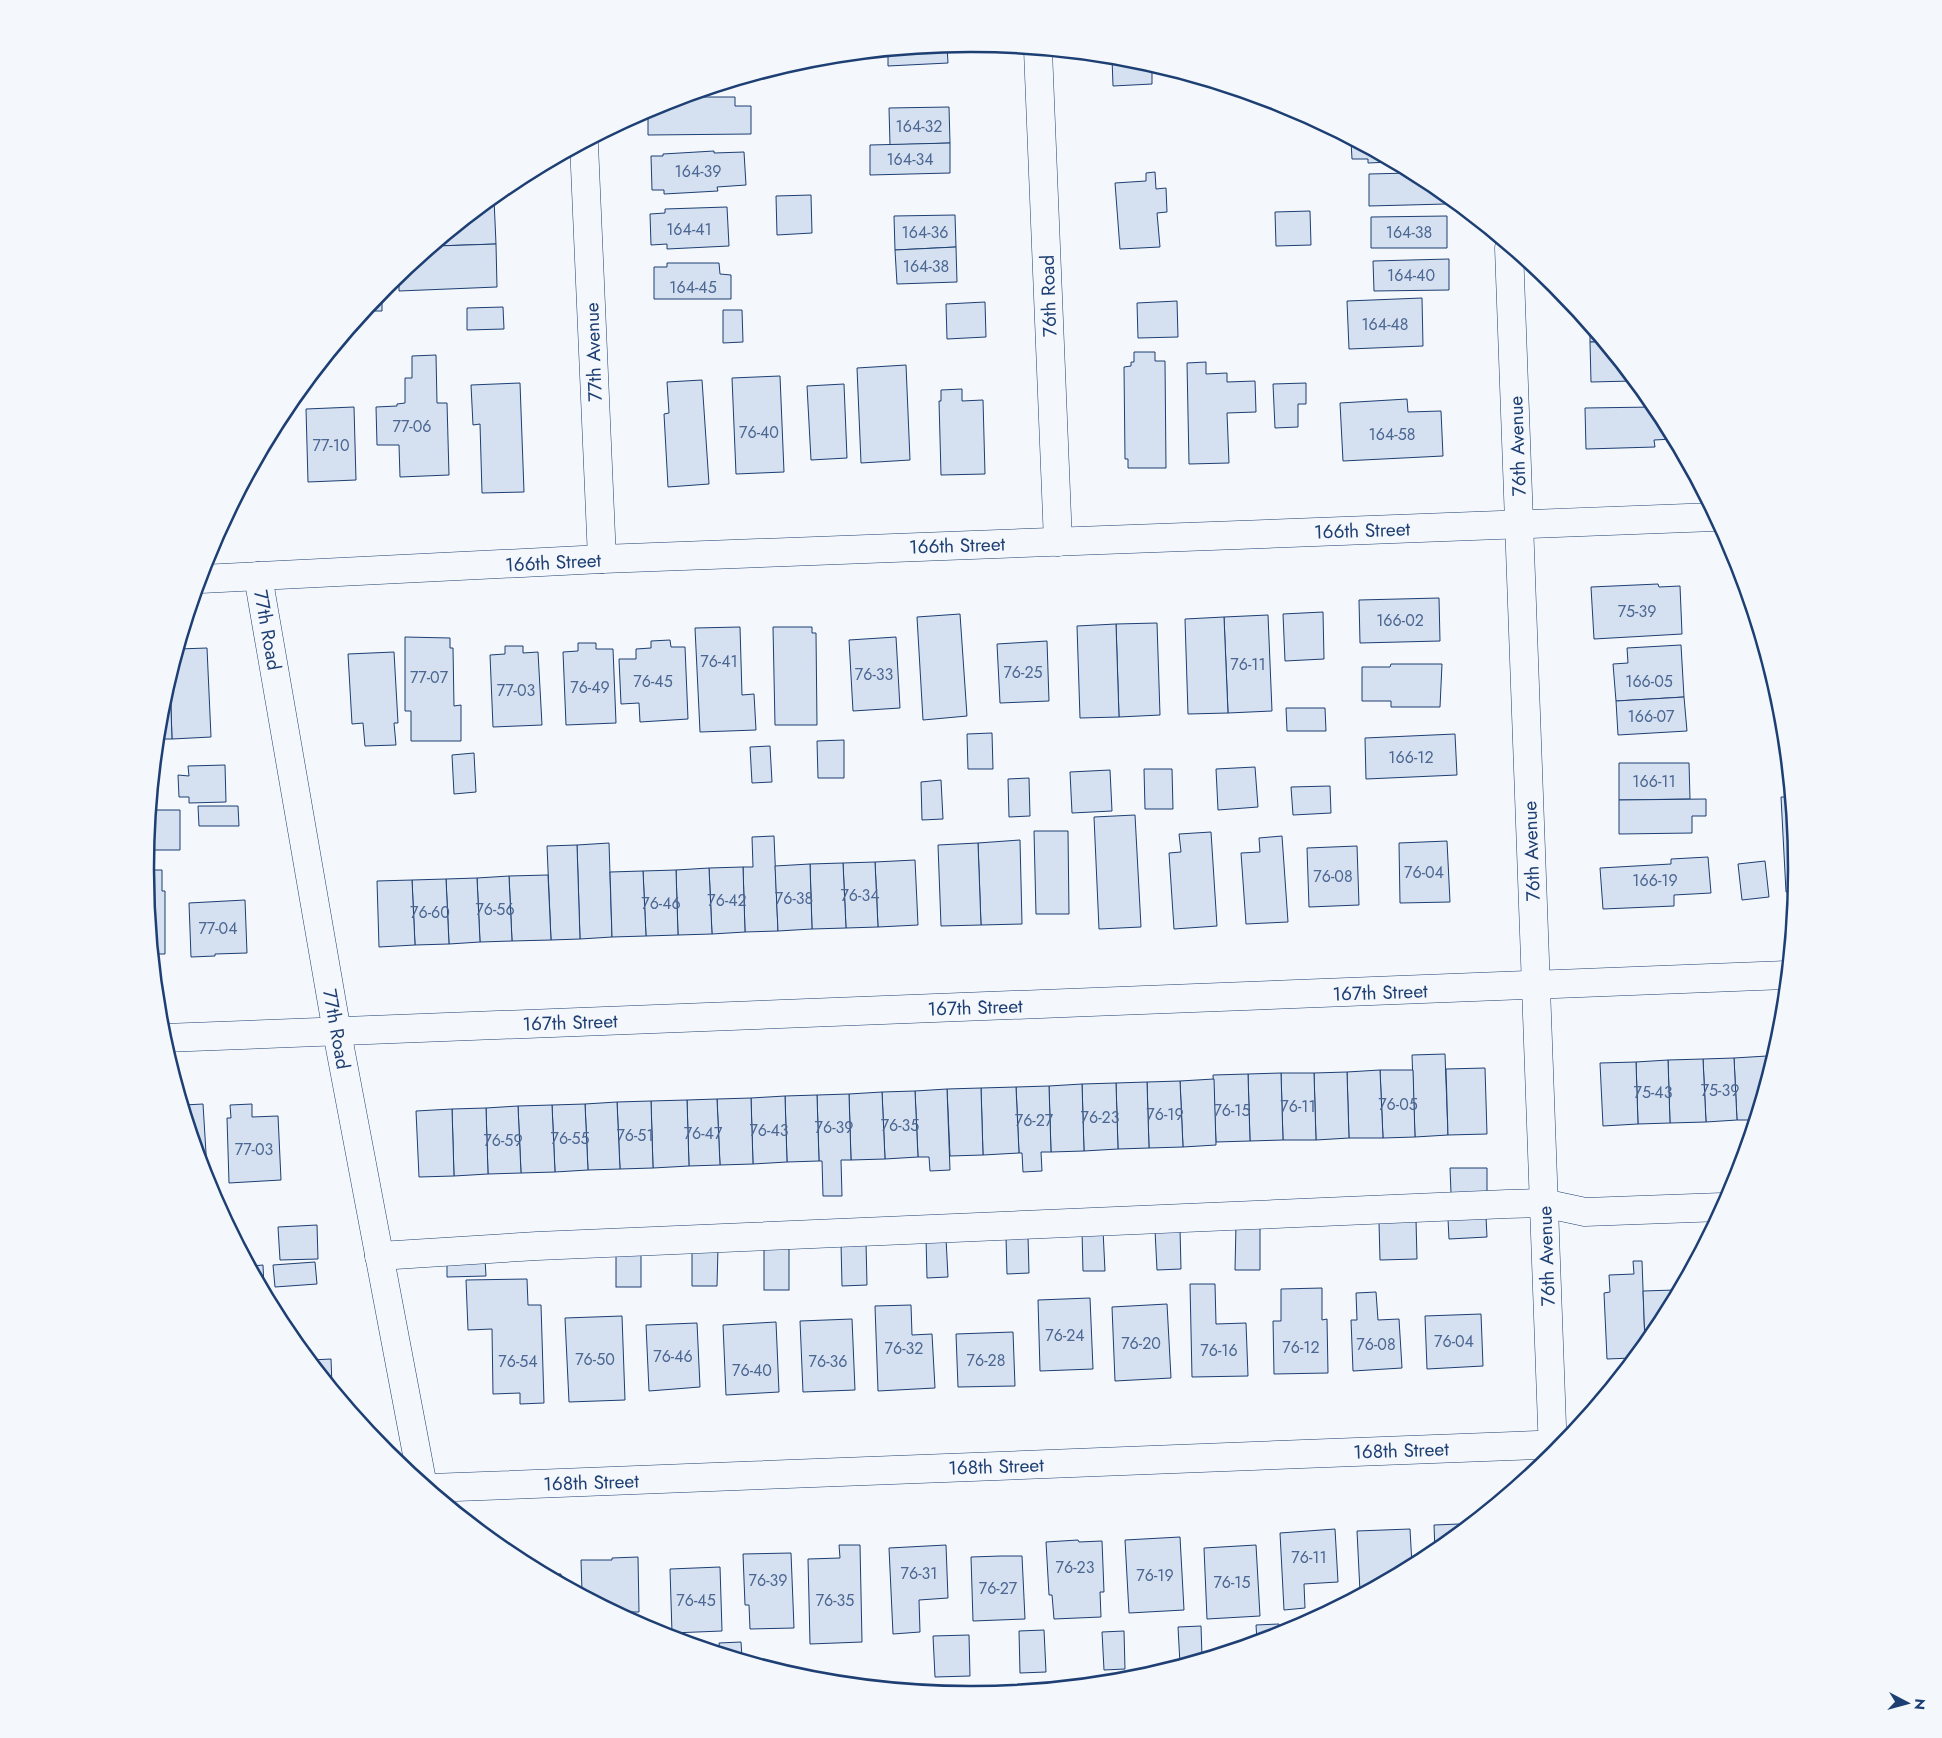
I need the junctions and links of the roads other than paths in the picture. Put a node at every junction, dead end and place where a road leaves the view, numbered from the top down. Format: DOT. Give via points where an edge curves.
graph roads {
  1 [pos="1038,55"];
  2 [pos="584,151"];
  3 [pos="1509,255"];
  4 [pos="1707,517"];
  5 [pos="1520,524"];
  6 [pos="1058,542"];
  7 [pos="602,559"];
  8 [pos="258,576"];
  9 [pos="209,579"];
  10 [pos="1781,975"];
  11 [pos="1535,985"];
  12 [pos="337,1032"];
  13 [pos="172,1038"];
  14 [pos="1544,1203"];
  15 [pos="1713,1207"];
  16 [pos="379,1256"];
  17 [pos="1556,1438"];
  18 [pos="1547,1447"];
  19 [pos="420,1471"];
  20 [pos="439,1488"];
  1 -- 6 [label="street, 76th Road"];
  2 -- 7 [label="street, 77th Avenue"];
  3 -- 5 [label="street, 76th Avenue"];
  4 -- 5 [label="street, 166th Street"];
  5 -- 6 [label="street, 166th Street"];
  5 -- 11 [label="street, 76th Avenue"];
  6 -- 7 [label="street, 166th Street"];
  7 -- 8 [label="street, 166th Street"];
  8 -- 9 [label="street, 166th Street"];
  8 -- 12 [label="street, 77th Road"];
  10 -- 11 [label="street, 167th Street"];
  11 -- 12 [label="street, 167th Street"];
  11 -- 14 [label="street, 76th Avenue"];
  12 -- 13 [label="street, 167th Street"];
  12 -- 16 [label="street, 77th Road"];
  14 -- 15 [label="street" via="1585,1212"];
  14 -- 16 [label="street" via="537,1246"];
  14 -- 17 [label="street, 76th Avenue"];
  16 -- 19 [label="street, 77th Road"];
  18 -- 20 [label="street, 168th Street"];
}
